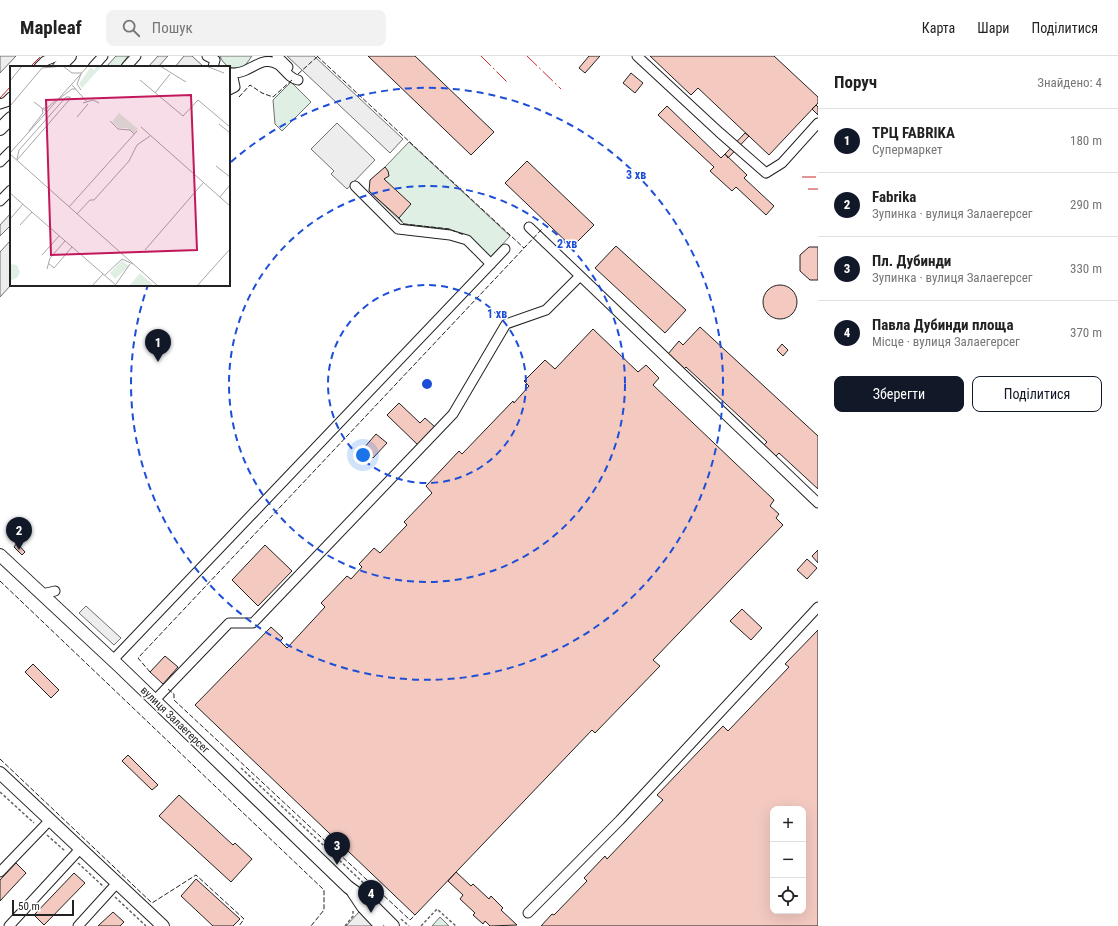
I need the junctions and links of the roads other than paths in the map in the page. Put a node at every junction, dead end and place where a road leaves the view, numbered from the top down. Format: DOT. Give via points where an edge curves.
graph roads {
  1 [pos="57,56"];
  2 [pos="70,56"];
  3 [pos="103,56"];
  4 [pos="136,56"];
  5 [pos="256,56"];
  6 [pos="277,56"];
  7 [pos="637,56"];
  8 [pos="41,66"];
  9 [pos="60,66"];
  10 [pos="94,66"];
  11 [pos="127,66"];
  12 [pos="252,66"];
  13 [pos="230,73"];
  14 [pos="231,90"];
  15 [pos="10,98"];
  16 [pos="0,104"];
  17 [pos="818,122"];
  18 [pos="10,152"];
  19 [pos="0,162"];
  20 [pos="355,186"];
  21 [pos="10,191"];
  22 [pos="0,202"];
  23 [pos="528,227"];
  24 [pos="504,249"];
  25 [pos="491,264"];
  26 [pos="580,276"];
  27 [pos="818,503"];
  28 [pos="0,555"];
  29 [pos="55,591"];
  30 [pos="42,594"];
  31 [pos="818,607"];
  32 [pos="117,642"];
  33 [pos="124,648"];
  34 [pos="113,660"];
  35 [pos="155,700"];
  36 [pos="0,773"];
  37 [pos="50,820"];
  38 [pos="80,849"];
  39 [pos="0,872"];
  40 [pos="117,883"];
  41 [pos="348,887"];
  42 [pos="528,913"];
  43 [pos="9,926"];
  44 [pos="78,926"];
  45 [pos="163,926"];
  46 [pos="379,926"];
  47 [pos="393,926"];
  1 -- 8 [label="street" via="45,61"];
  2 -- 9 [label="main road"];
  3 -- 10 [label="street"];
  4 -- 11 [label="street"];
  5 -- 12 [label="street"];
  6 -- 12 [label="street" via="297,75 298,80 293,79 272,62 264,61"];
  7 -- 17 [label="street" via="766,174 782,163"];
  12 -- 13 [label="street" via="239,73"];
  13 -- 14 [label="street"];
  15 -- 16 [label="street"];
  18 -- 19 [label="street"];
  20 -- 25 [label="street" via="398,229 450,235 467,240"];
  21 -- 22 [label="street"];
  23 -- 26 [label="street"];
  24 -- 25 [label="street"];
  25 -- 33 [label="street"];
  26 -- 27 [label="street"];
  26 -- 35 [label="street" via="546,310 506,324 453,414 253,623 229,623"];
  28 -- 30 [label="main road, вулиця Залаегерсег"];
  29 -- 30 [label="street"];
  30 -- 34 [label="main road, вулиця Залаегерсег"];
  31 -- 42 [label="street" via="620,820"];
  32 -- 33 [label="street"];
  33 -- 34 [label="street"];
  34 -- 35 [label="main road, вулиця Залаегерсег"];
  35 -- 41 [label="main road, вулиця Залаегерсег"];
  36 -- 37 [label="main road"];
  37 -- 38 [label="main road"];
  37 -- 39 [label="street"];
  38 -- 40 [label="main road"];
  38 -- 43 [label="street"];
  40 -- 44 [label="street"];
  40 -- 45 [label="main road"];
  41 -- 46 [label="street" via="362,908"];
  41 -- 47 [label="main road, вулиця Залаегерсег" via="370,903"];
}
